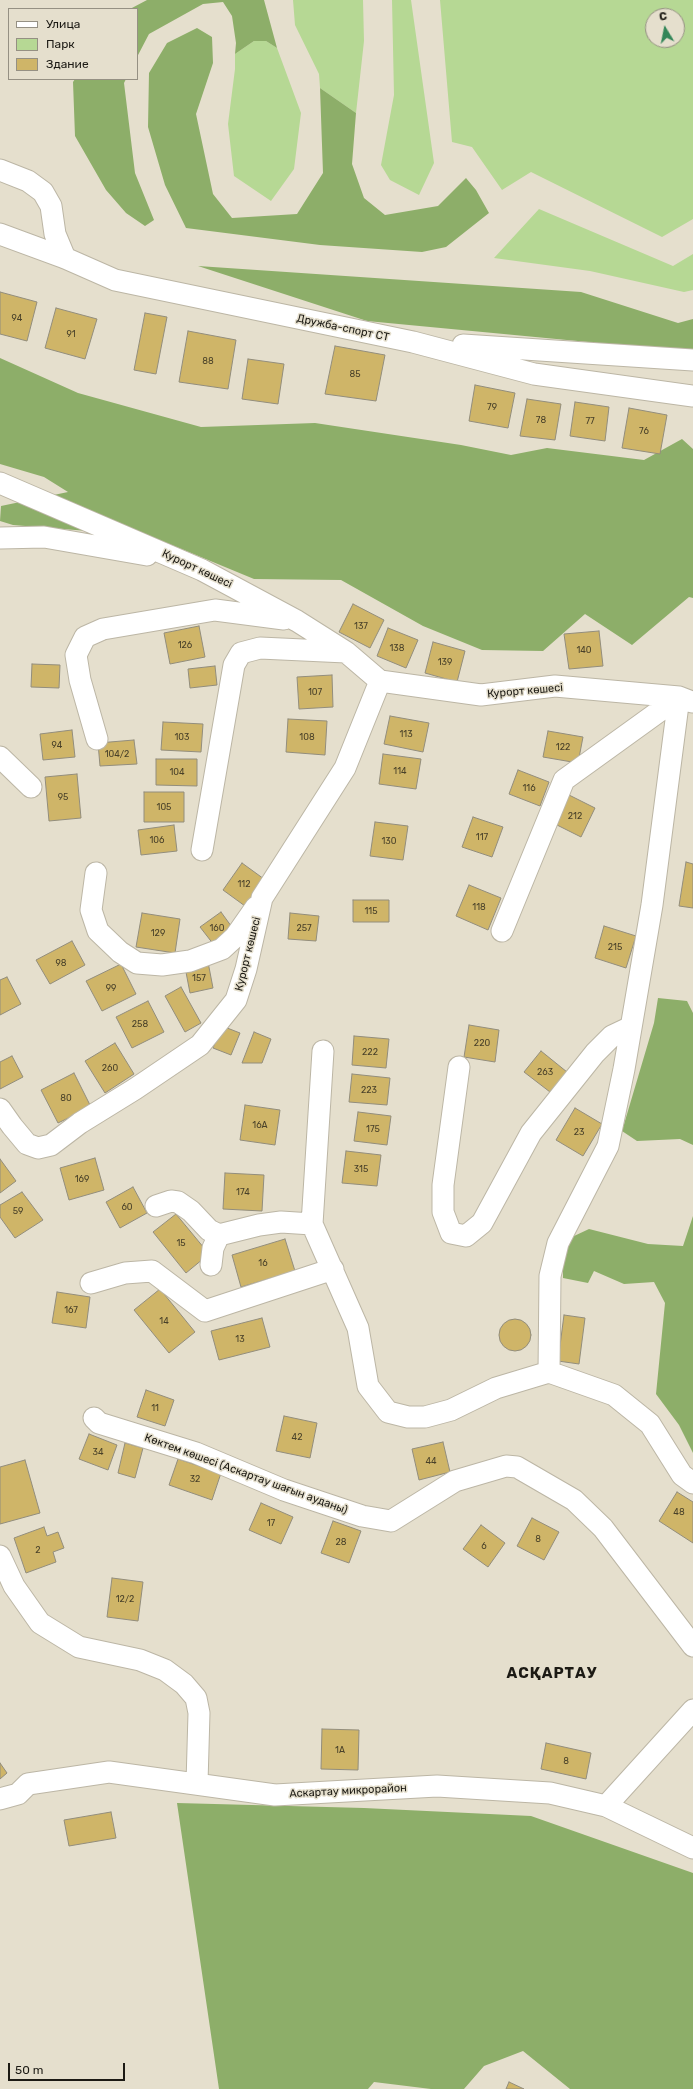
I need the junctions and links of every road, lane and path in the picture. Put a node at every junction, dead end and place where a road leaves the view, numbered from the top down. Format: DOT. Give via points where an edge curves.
graph roads {
  1 [pos="0,170"];
  2 [pos="0,234"];
  3 [pos="65,258"];
  4 [pos="413,342"];
  5 [pos="693,360"];
  6 [pos="693,396"];
  7 [pos="0,484"];
  8 [pos="0,538"];
  9 [pos="180,561"];
  10 [pos="297,621"];
  11 [pos="346,652"];
  12 [pos="380,680"];
  13 [pos="686,700"];
  14 [pos="97,739"];
  15 [pos="0,757"];
  16 [pos="31,787"];
  17 [pos="202,850"];
  18 [pos="96,873"];
  19 [pos="262,898"];
  20 [pos="502,931"];
  21 [pos="631,1027"];
  22 [pos="323,1051"];
  23 [pos="459,1067"];
  24 [pos="0,1108"];
  25 [pos="156,1206"];
  26 [pos="312,1224"];
  27 [pos="219,1235"];
  28 [pos="211,1265"];
  29 [pos="333,1269"];
  30 [pos="91,1283"];
  31 [pos="549,1372"];
  32 [pos="94,1418"];
  33 [pos="693,1484"];
  34 [pos="0,1556"];
  35 [pos="693,1646"];
  36 [pos="693,1710"];
  37 [pos="197,1783"];
  38 [pos="0,1799"];
  39 [pos="606,1806"];
  40 [pos="693,1848"];
  1 -- 3 [label="street" via="28,181 43,192 51,206 55,234"];
  2 -- 3 [label="street, Дружба-спорт СТ"];
  3 -- 4 [label="street, Дружба-спорт СТ" via="116,280"];
  4 -- 5 [label="street"];
  4 -- 6 [label="street, Дружба-спорт СТ" via="534,374"];
  7 -- 9 [label="street, Курорт көшесі"];
  8 -- 9 [label="street" via="44,537"];
  9 -- 10 [label="street, Курорт көшесі" via="202,570"];
  10 -- 11 [label="street, Курорт көшесі"];
  10 -- 14 [label="street" via="215,610 103,629 85,637 76,655 80,680"];
  11 -- 12 [label="street, Курорт көшесі"];
  11 -- 17 [label="street" via="260,648 241,653 234,665"];
  12 -- 13 [label="street, Курорт көшесі" via="481,695 555,686"];
  12 -- 19 [label="street, Курорт көшесі" via="345,768"];
  13 -- 20 [label="street" via="564,780"];
  13 -- 21 [label="street"];
  15 -- 16 [label="street"];
  18 -- 19 [label="street" via="92,910 98,931 120,952 137,963 162,965 190,961 222,949 235,937"];
  19 -- 24 [label="street, Курорт көшесі" via="246,969 236,1000 200,1045 80,1123 51,1145 38,1148 27,1144"];
  21 -- 23 [label="street" via="612,1036 595,1053 531,1133 482,1223 466,1236 451,1234 443,1212 443,1185"];
  21 -- 31 [label="street" via="608,1146 558,1243 550,1276"];
  22 -- 26 [label="street"];
  25 -- 27 [label="street" via="165,1202 178,1202 191,1211 209,1230"];
  26 -- 27 [label="street" via="259,1224"];
  26 -- 29 [label="street"];
  27 -- 28 [label="street"];
  29 -- 30 [label="street" via="205,1311 152,1272 125,1273"];
  29 -- 31 [label="street" via="358,1328 368,1386 388,1412 408,1417 425,1417 451,1410 496,1388"];
  31 -- 33 [label="street" via="614,1395 650,1424 682,1475"];
  32 -- 35 [label="street, Көктем көшесі (Аскартау шағын ауданы)" via="99,1423 196,1453 284,1490 362,1516 391,1521 455,1481 506,1466 517,1467 574,1500 603,1528"];
  34 -- 37 [label="street" via="14,1586 40,1623 79,1647 140,1660 165,1670 184,1684 196,1698 199,1713"];
  36 -- 39 [label="street"];
  37 -- 38 [label="street, Аскартау микрорайон" via="109,1772 28,1784 18,1794"];
  37 -- 39 [label="street, Аскартау микрорайон" via="275,1795 437,1786 550,1793"];
  39 -- 40 [label="street, Аскартау микрорайон"];
}
